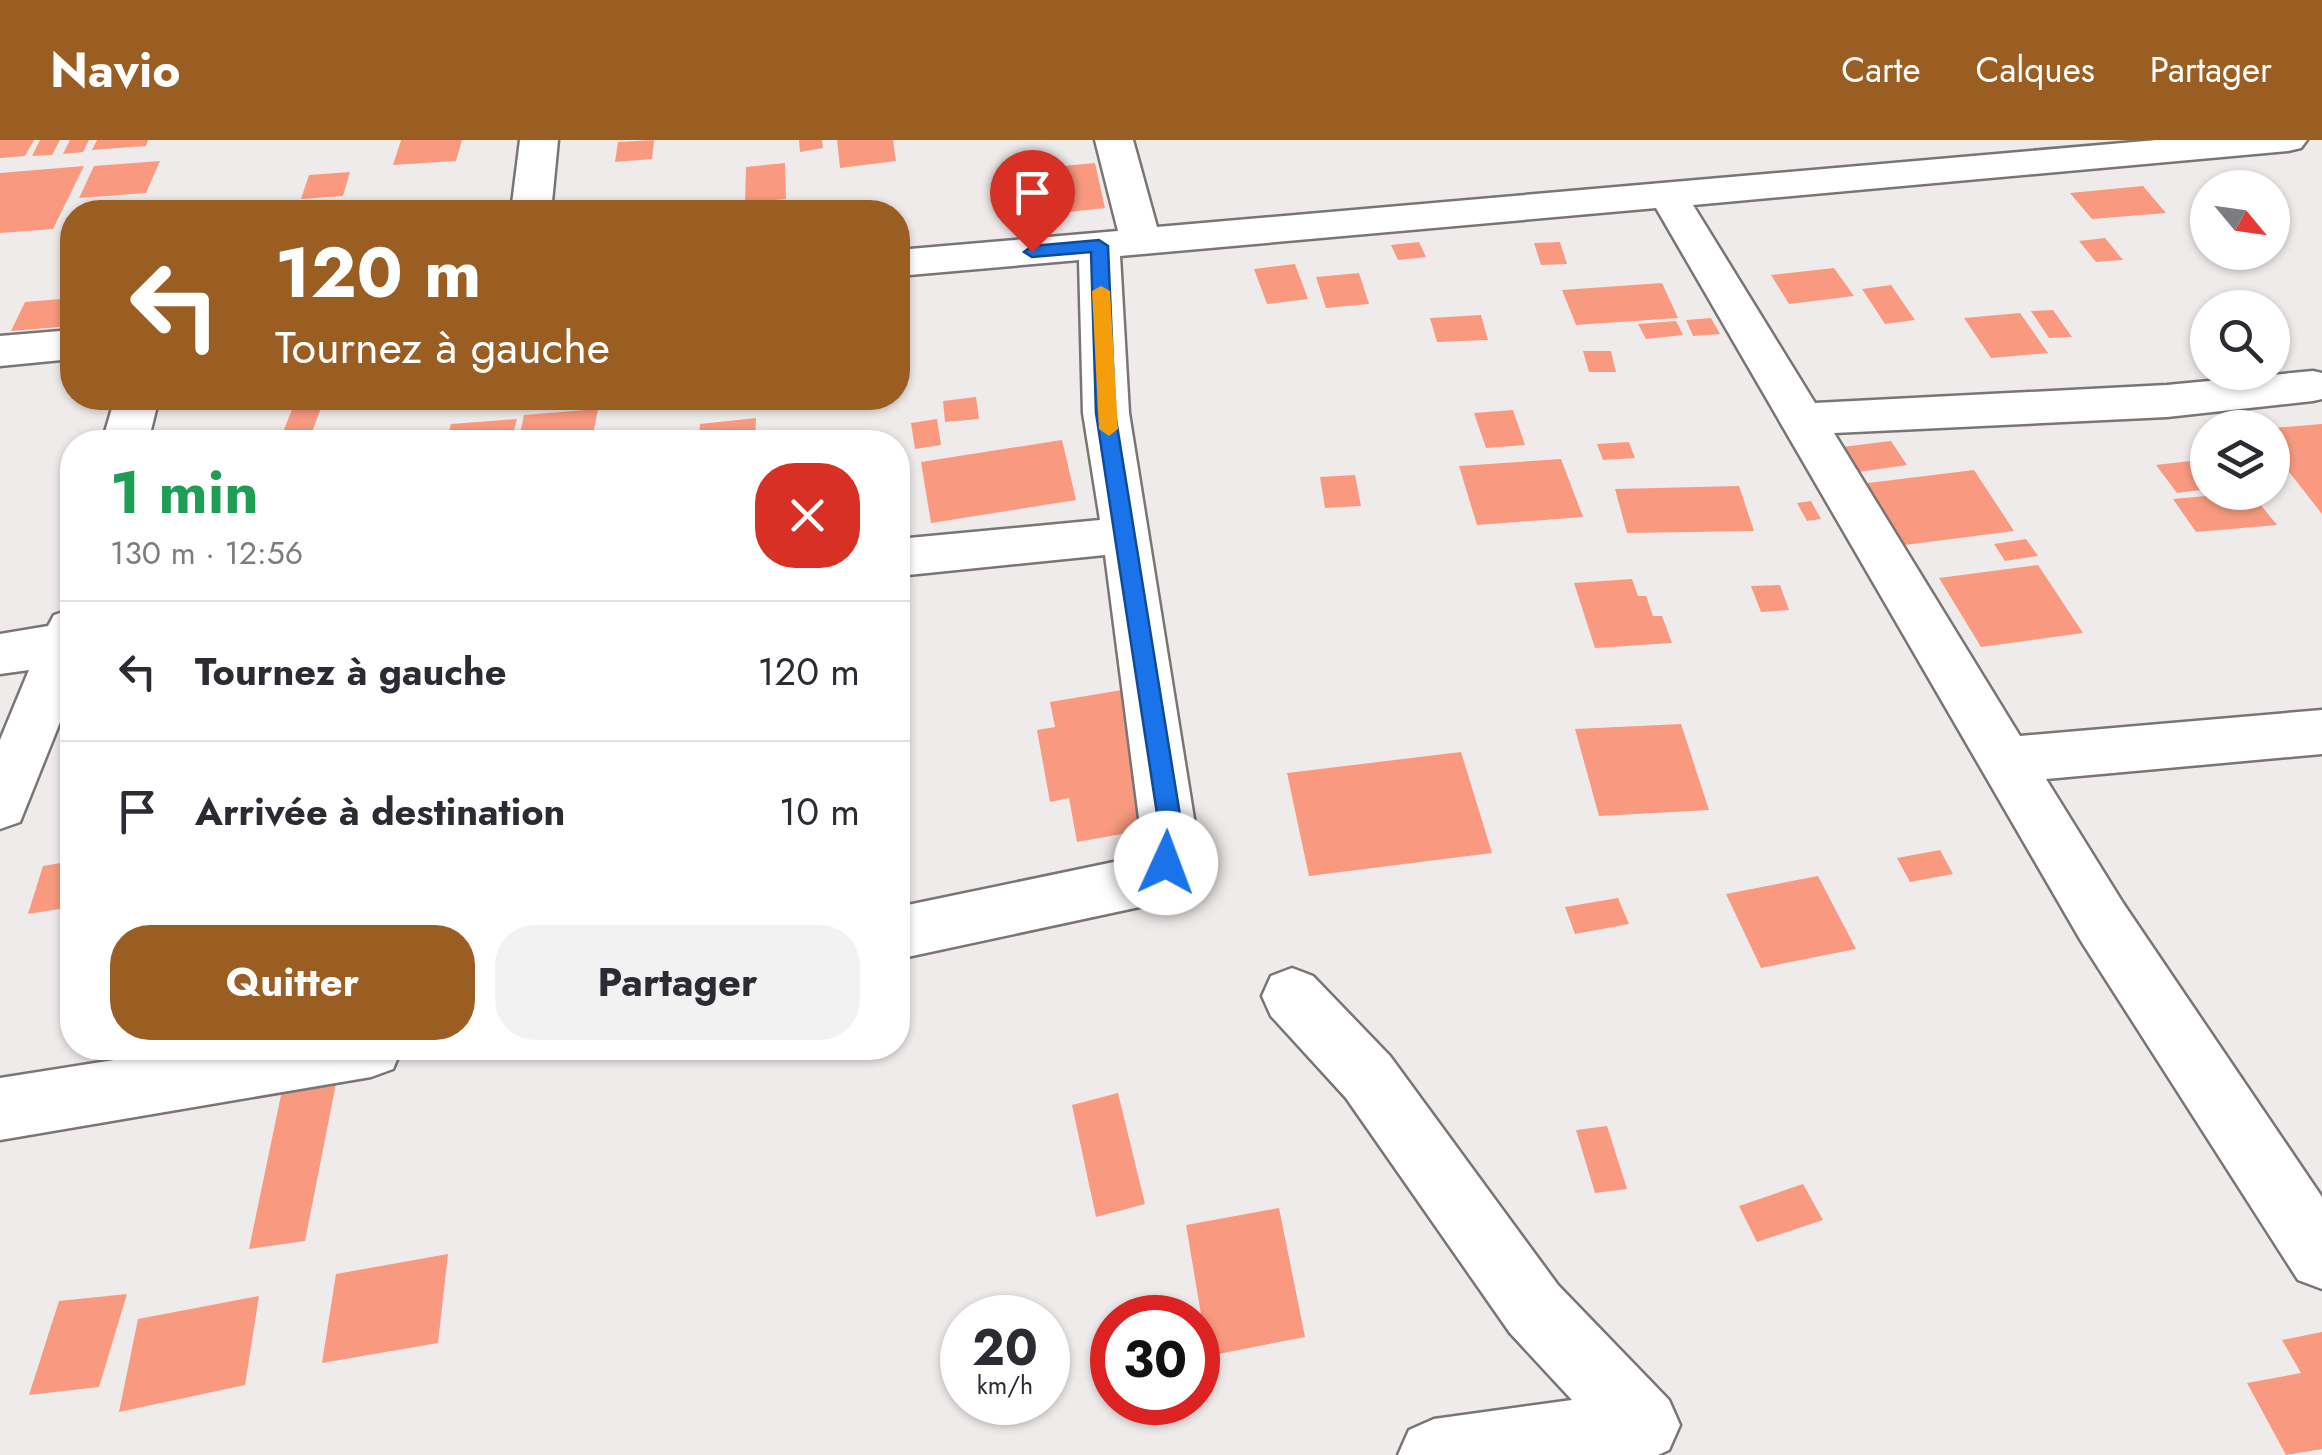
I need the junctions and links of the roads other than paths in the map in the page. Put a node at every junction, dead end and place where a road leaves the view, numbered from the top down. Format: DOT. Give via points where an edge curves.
graph roads {
  1 [pos="539,140"];
  2 [pos="1114,140"];
  3 [pos="1884,140"];
  4 [pos="2288,140"];
  5 [pos="1907,175"];
  6 [pos="1669,197"];
  7 [pos="532,200"];
  8 [pos="1120,243"];
  9 [pos="910,263"];
  10 [pos="60,346"];
  11 [pos="0,351"];
  12 [pos="2313,386"];
  13 [pos="1805,419"];
  14 [pos="1128,534"];
  15 [pos="910,557"];
  16 [pos="60,640"];
  17 [pos="0,654"];
  18 [pos="60,664"];
  19 [pos="2322,732"];
  20 [pos="2006,760"];
  21 [pos="0,806"];
  22 [pos="910,930"];
  23 [pos="1292,996"];
  24 [pos="298,1060"];
  25 [pos="0,1109"];
  26 [pos="2322,1256"];
  27 [pos="1434,1455"];
  1 -- 7 [label="street"];
  2 -- 8 [label="street"];
  3 -- 5 [label="street"];
  4 -- 5 [label="street"];
  5 -- 6 [label="street"];
  6 -- 8 [label="street"];
  6 -- 13 [label="street"];
  8 -- 9 [label="street"];
  8 -- 14 [label="street" via="1106,413"];
  10 -- 11 [label="street"];
  12 -- 13 [label="street" via="2167,401"];
  13 -- 20 [label="street"];
  14 -- 15 [label="street"];
  14 -- 22 [label="street" via="1172,840 1166,863 1149,880"];
  16 -- 17 [label="street"];
  18 -- 21 [label="street"];
  19 -- 20 [label="street"];
  20 -- 26 [label="street" via="2102,922"];
  23 -- 27 [label="street" via="1368,1077 1534,1309 1644,1425"];
  24 -- 25 [label="street"];
}
